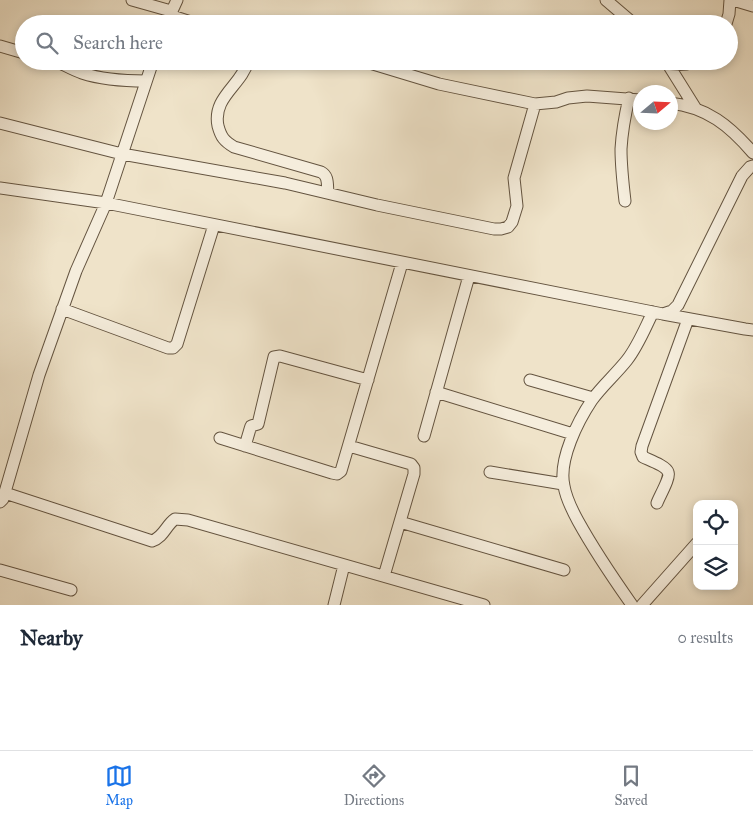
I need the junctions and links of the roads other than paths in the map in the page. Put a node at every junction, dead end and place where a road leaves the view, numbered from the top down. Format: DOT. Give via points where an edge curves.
graph roads {
  1 [pos="132,0"];
  2 [pos="606,0"];
  3 [pos="732,0"];
  4 [pos="753,6"];
  5 [pos="171,12"];
  6 [pos="624,15"];
  7 [pos="729,15"];
  8 [pos="0,46"];
  9 [pos="15,50"];
  10 [pos="76,70"];
  11 [pos="150,70"];
  12 [pos="245,70"];
  13 [pos="393,70"];
  14 [pos="672,70"];
  15 [pos="146,80"];
  16 [pos="633,99"];
  17 [pos="633,103"];
  18 [pos="535,104"];
  19 [pos="678,104"];
  20 [pos="696,109"];
  21 [pos="0,123"];
  22 [pos="753,153"];
  23 [pos="122,154"];
  24 [pos="753,166"];
  25 [pos="0,188"];
  26 [pos="328,193"];
  27 [pos="625,200"];
  28 [pos="106,203"];
  29 [pos="214,225"];
  30 [pos="402,262"];
  31 [pos="469,276"];
  32 [pos="62,309"];
  33 [pos="658,313"];
  34 [pos="688,319"];
  35 [pos="753,330"];
  36 [pos="368,380"];
  37 [pos="530,380"];
  38 [pos="436,392"];
  39 [pos="593,398"];
  40 [pos="573,434"];
  41 [pos="424,436"];
  42 [pos="220,438"];
  43 [pos="245,446"];
  44 [pos="349,446"];
  45 [pos="490,472"];
  46 [pos="4,478"];
  47 [pos="563,484"];
  48 [pos="2,498"];
  49 [pos="657,503"];
  50 [pos="400,522"];
  51 [pos="695,545"];
  52 [pos="344,565"];
  53 [pos="0,570"];
  54 [pos="564,570"];
  55 [pos="384,576"];
  56 [pos="71,590"];
  57 [pos="334,605"];
  58 [pos="484,605"];
  59 [pos="632,605"];
  60 [pos="642,605"];
  1 -- 5 [label="street"];
  2 -- 6 [label="street"];
  3 -- 4 [label="street"];
  3 -- 7 [label="street"];
  8 -- 9 [label="street"];
  10 -- 15 [label="street" via="102,79"];
  11 -- 15 [label="street"];
  12 -- 26 [label="street" via="221,104 217,120 220,136 234,146 326,174"];
  13 -- 18 [label="street" via="439,84"];
  14 -- 20 [label="street"];
  15 -- 23 [label="street"];
  16 -- 18 [label="street" via="587,96"];
  17 -- 27 [label="street" via="624,123 621,149"];
  18 -- 26 [label="street" via="514,178 516,206 508,227 494,229"];
  19 -- 20 [label="street"];
  20 -- 22 [label="street" via="722,122"];
  21 -- 23 [label="street"];
  23 -- 26 [label="street"];
  23 -- 28 [label="street"];
  24 -- 33 [label="street" via="742,176 678,305 672,311"];
  25 -- 28 [label="street"];
  28 -- 29 [label="street"];
  28 -- 32 [label="street"];
  29 -- 30 [label="street"];
  29 -- 32 [label="street" via="177,344 173,348"];
  30 -- 31 [label="street"];
  30 -- 36 [label="street"];
  31 -- 33 [label="street"];
  31 -- 38 [label="street"];
  32 -- 46 [label="street"];
  33 -- 34 [label="street"];
  33 -- 39 [label="street" via="628,358"];
  34 -- 35 [label="street"];
  34 -- 49 [label="street" via="642,446 643,457 668,472"];
  36 -- 43 [label="street" via="274,357 258,424 250,429"];
  36 -- 44 [label="street"];
  37 -- 39 [label="street"];
  38 -- 40 [label="street"];
  38 -- 41 [label="street"];
  39 -- 40 [label="street"];
  40 -- 47 [label="street" via="564,465"];
  42 -- 43 [label="street"];
  43 -- 44 [label="street" via="338,474"];
  44 -- 50 [label="street" via="411,464 414,468"];
  45 -- 47 [label="street"];
  46 -- 48 [label="street"];
  47 -- 59 [label="street" via="589,541"];
  48 -- 52 [label="street" via="152,541 158,539 175,518 188,520"];
  50 -- 54 [label="street"];
  50 -- 55 [label="street"];
  51 -- 60 [label="street"];
  52 -- 55 [label="street"];
  52 -- 57 [label="street"];
  53 -- 56 [label="street"];
  55 -- 58 [label="street"];
}
